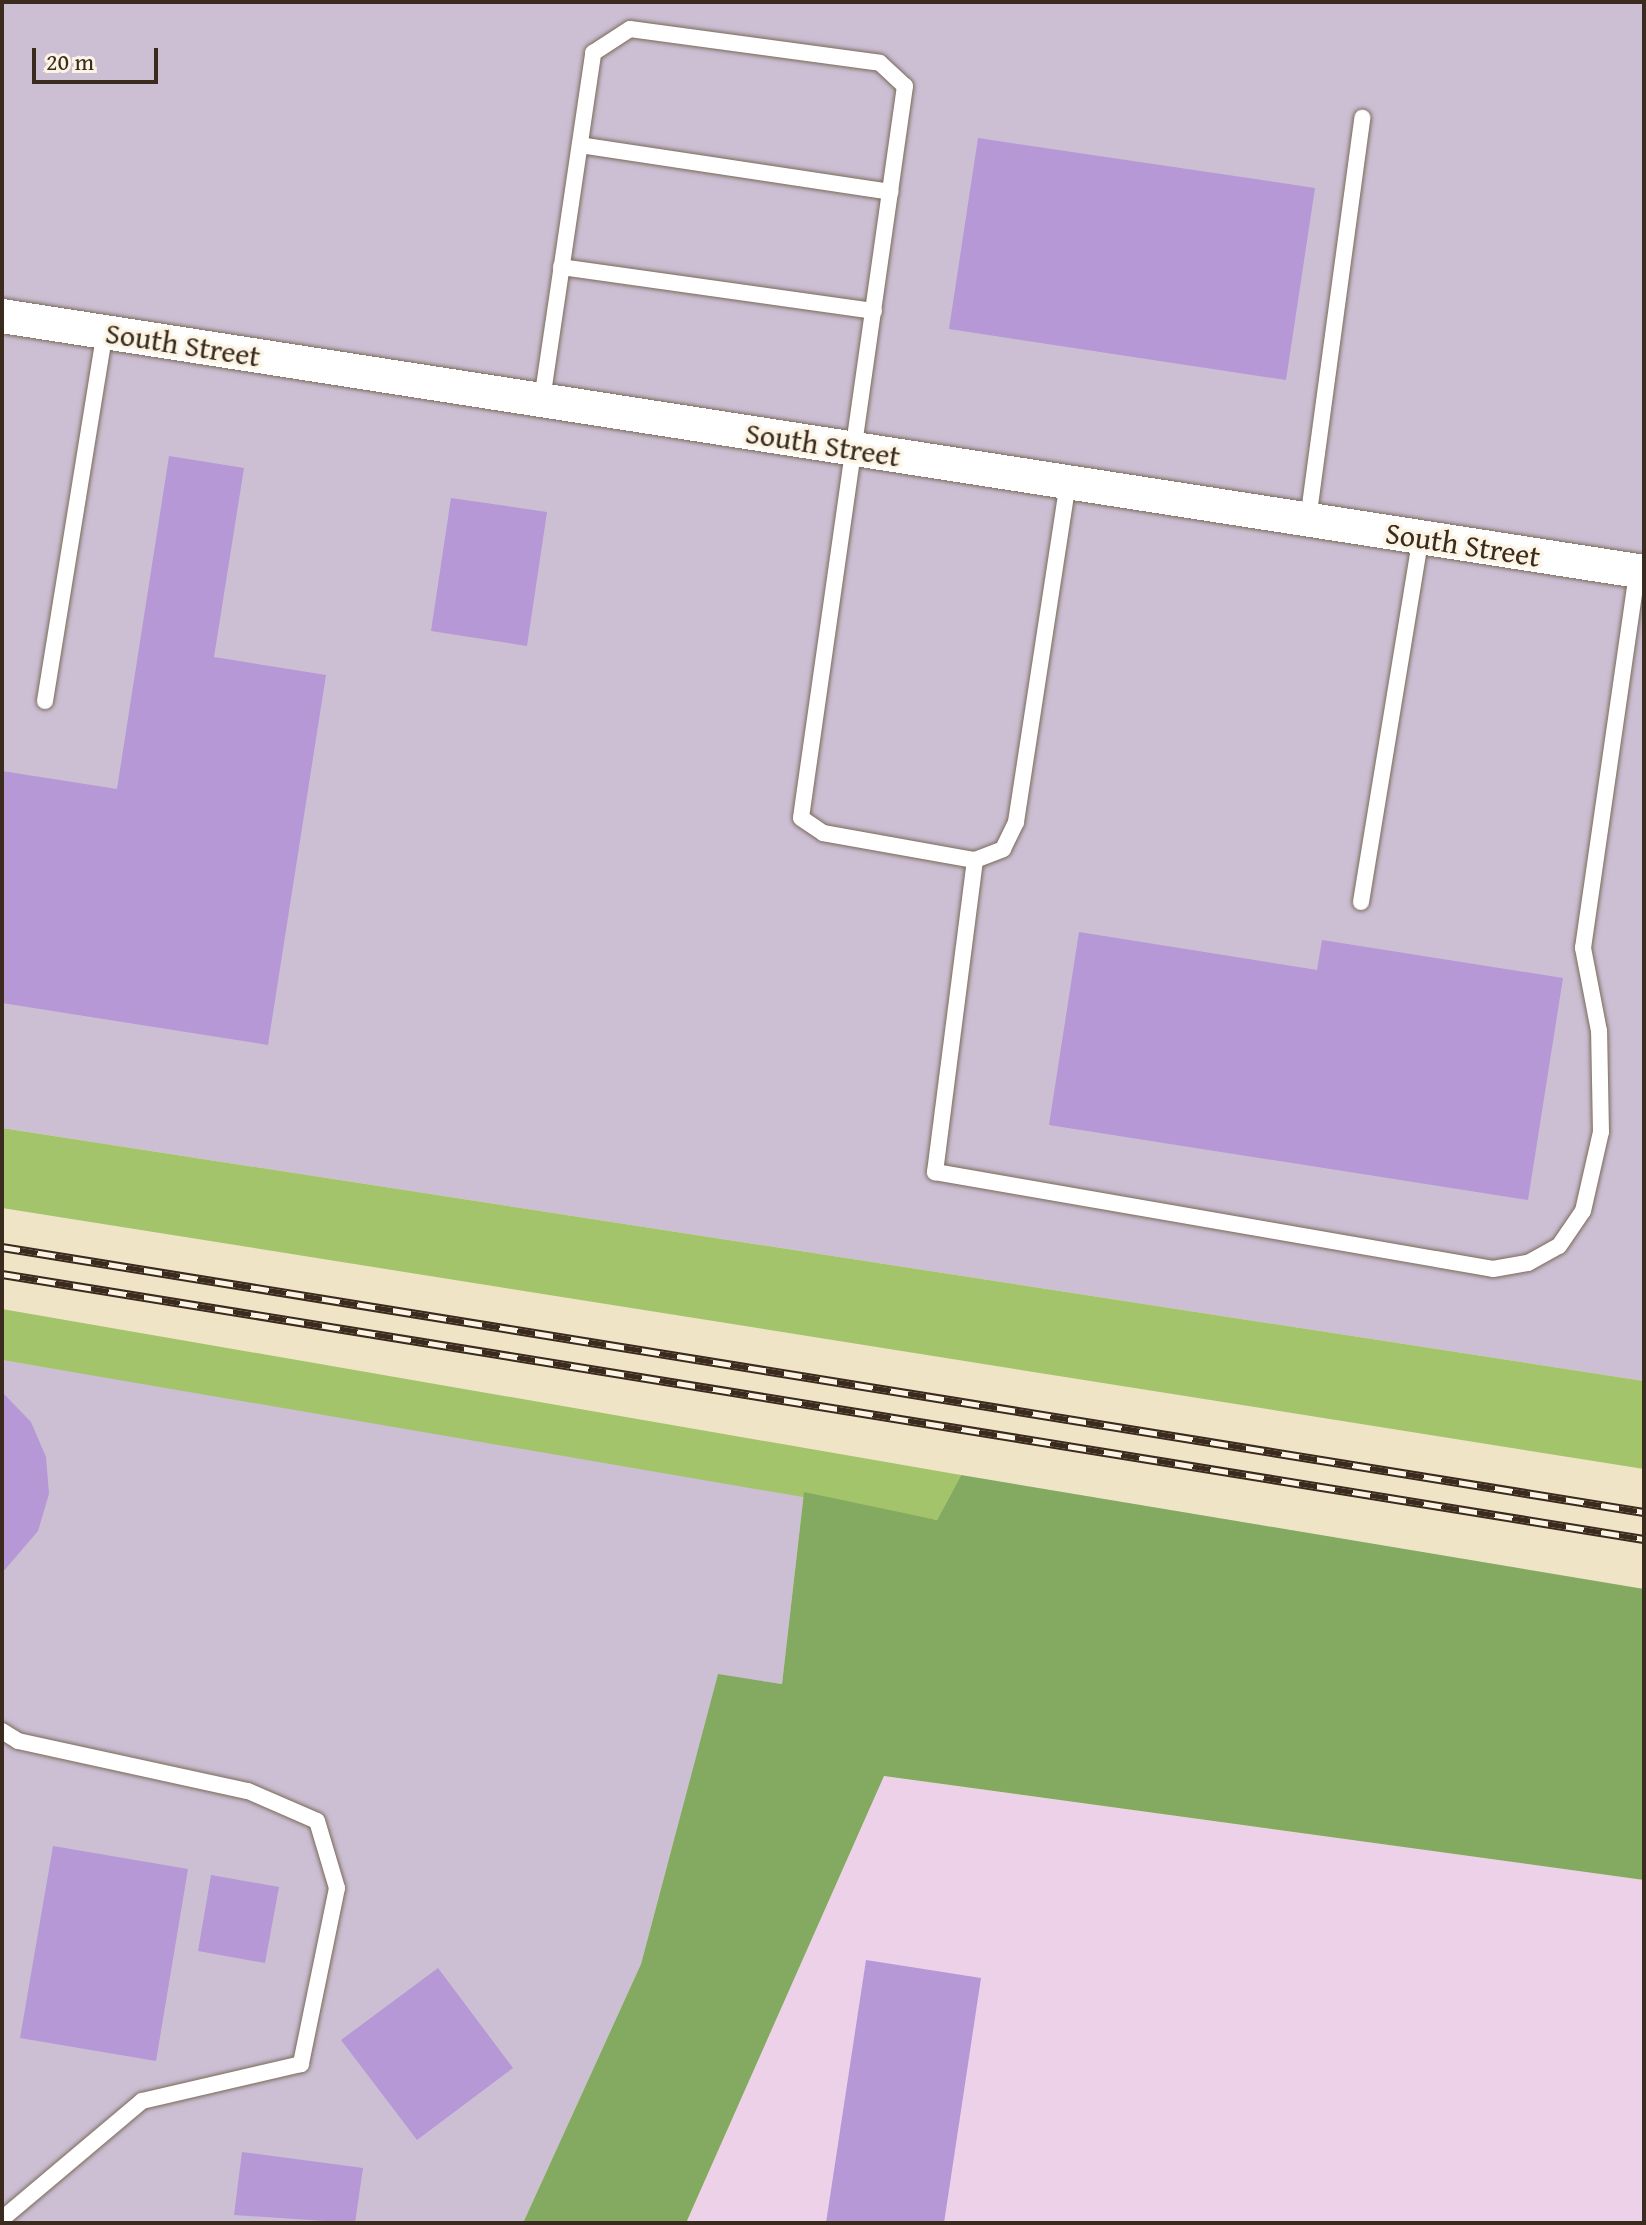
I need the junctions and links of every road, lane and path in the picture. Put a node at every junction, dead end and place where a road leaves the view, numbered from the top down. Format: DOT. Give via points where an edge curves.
graph roads {
  1 [pos="1362,118"];
  2 [pos="580,145"];
  3 [pos="890,192"];
  4 [pos="561,267"];
  5 [pos="874,311"];
  6 [pos="2,316"];
  7 [pos="105,332"];
  8 [pos="542,400"];
  9 [pos="855,449"];
  10 [pos="1068,482"];
  11 [pos="1308,520"];
  12 [pos="1421,537"];
  13 [pos="1641,571"];
  14 [pos="45,701"];
  15 [pos="975,860"];
  16 [pos="1361,902"];
  17 [pos="2,1731"];
  18 [pos="2,2219"];
  1 -- 11 [label="lane"];
  2 -- 3 [label="lane"];
  2 -- 3 [label="lane" via="593,53 630,29 880,63 905,86"];
  2 -- 4 [label="lane"];
  3 -- 5 [label="lane"];
  4 -- 5 [label="lane"];
  4 -- 8 [label="lane"];
  5 -- 9 [label="lane"];
  6 -- 7 [label="street, South Street"];
  7 -- 8 [label="street, South Street"];
  7 -- 14 [label="lane"];
  8 -- 9 [label="street, South Street"];
  9 -- 10 [label="street, South Street"];
  9 -- 15 [label="lane" via="799,793 801,818 823,833"];
  10 -- 11 [label="street, South Street"];
  10 -- 15 [label="lane" via="1016,822 1003,849"];
  11 -- 12 [label="street, South Street"];
  12 -- 13 [label="street, South Street"];
  12 -- 16 [label="lane"];
  13 -- 15 [label="lane" via="1583,948 1599,1031 1601,1132 1583,1211 1559,1246 1528,1263 1493,1269 935,1172"];
  17 -- 18 [label="lane" via="18,1741 248,1791 317,1821 337,1888 301,2064 142,2101"];
}
